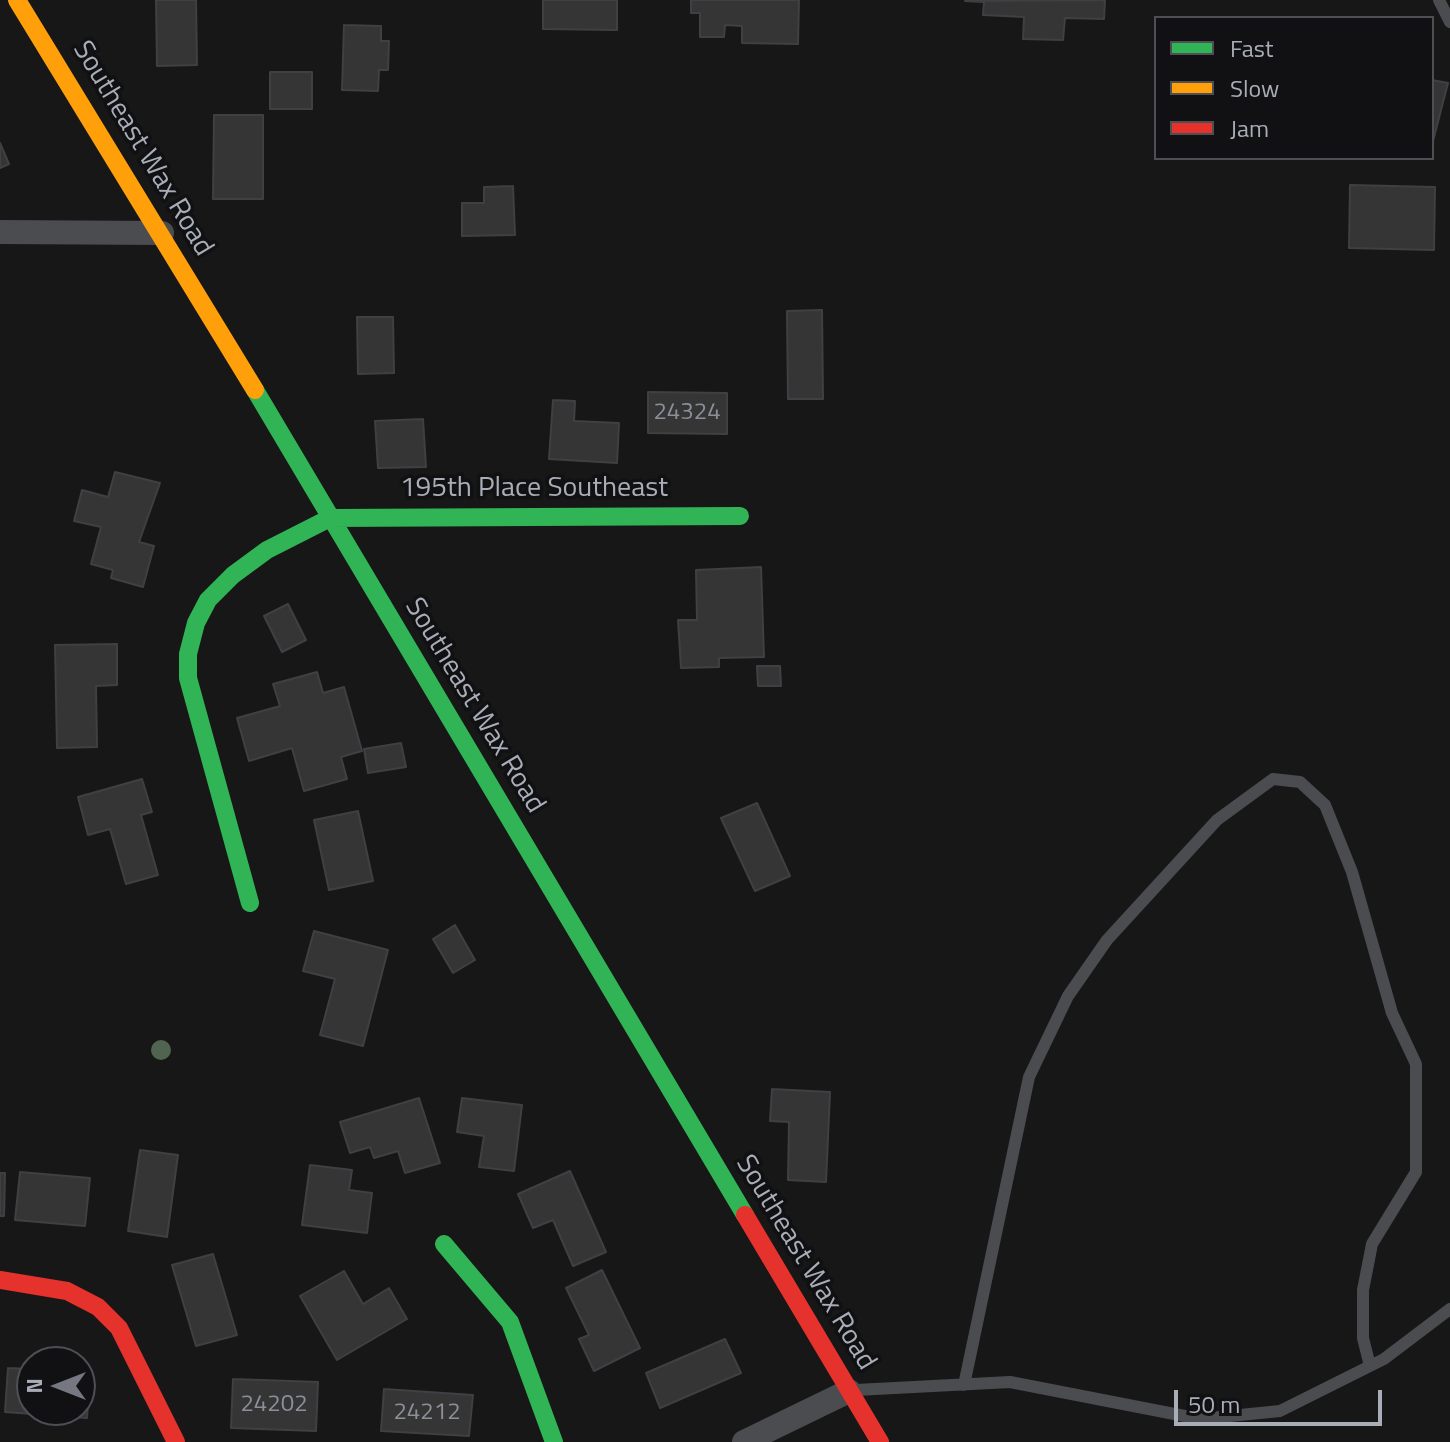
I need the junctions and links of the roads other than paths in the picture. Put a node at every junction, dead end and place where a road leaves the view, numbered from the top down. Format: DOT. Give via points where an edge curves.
graph roads {
  1 [pos="17,0"];
  2 [pos="1439,0"];
  3 [pos="1450,22"];
  4 [pos="0,232"];
  5 [pos="162,233"];
  6 [pos="740,516"];
  7 [pos="330,518"];
  8 [pos="250,903"];
  9 [pos="444,1244"];
  10 [pos="0,1280"];
  11 [pos="1450,1309"];
  12 [pos="1370,1366"];
  13 [pos="964,1385"];
  14 [pos="849,1391"];
  15 [pos="176,1442"];
  16 [pos="554,1442"];
  17 [pos="744,1442"];
  18 [pos="880,1442"];
  1 -- 5 [label="street, Southeast Wax Road"];
  2 -- 3 [label="lane"];
  4 -- 5 [label="street"];
  5 -- 7 [label="street, Southeast Wax Road"];
  6 -- 7 [label="street, 195th Place Southeast"];
  7 -- 8 [label="street" via="267,550 233,575 208,600 188,654 191,697"];
  7 -- 14 [label="street, Southeast Wax Road"];
  9 -- 16 [label="street" via="510,1322"];
  10 -- 15 [label="street" via="67,1291 98,1307 119,1328"];
  11 -- 12 [label="lane"];
  12 -- 13 [label="lane" via="1280,1411 1200,1419 1010,1382"];
  12 -- 13 [label="lane" via="1363,1338 1363,1290 1372,1244 1416,1172 1416,1064 1392,1013 1352,872 1325,805 1300,782 1273,779 1217,820 1107,940 1068,996 1029,1077"];
  13 -- 14 [label="lane"];
  14 -- 17 [label="street"];
  14 -- 18 [label="street, Southeast Wax Road"];
}
